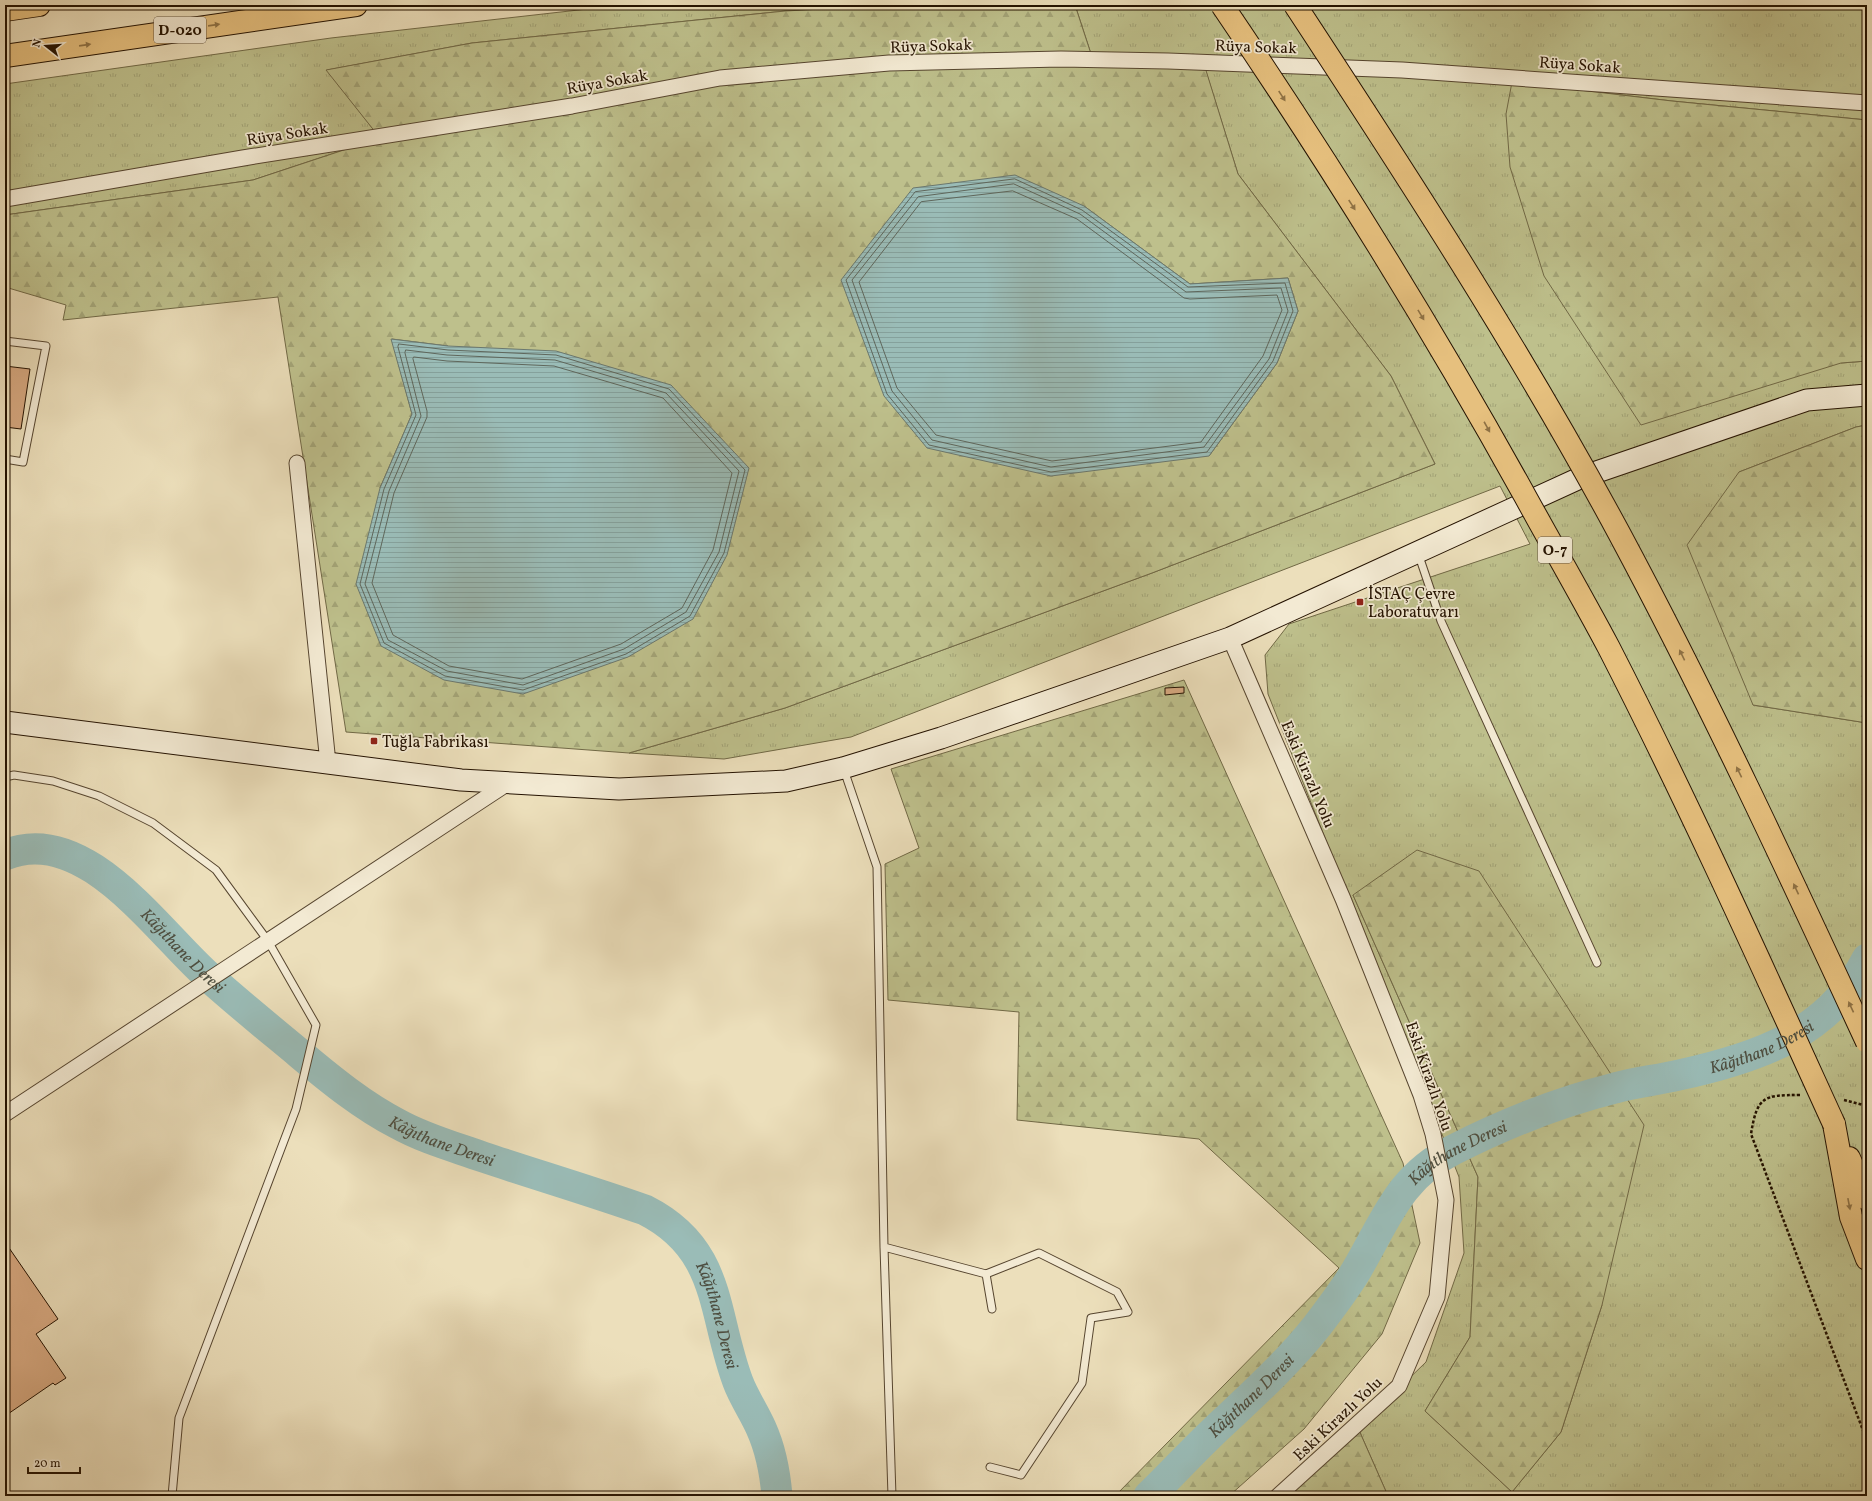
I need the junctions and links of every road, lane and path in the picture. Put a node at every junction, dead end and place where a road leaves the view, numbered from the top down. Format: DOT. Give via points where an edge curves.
graph roads {
  1 [pos="39,5"];
  2 [pos="356,5"];
  3 [pos="1222,5"];
  4 [pos="1295,5"];
  5 [pos="5,10"];
  6 [pos="5,56"];
  7 [pos="1867,103"];
  8 [pos="5,199"];
  9 [pos="5,341"];
  10 [pos="1867,395"];
  11 [pos="5,459"];
  12 [pos="297,463"];
  13 [pos="1417,552"];
  14 [pos="1230,638"];
  15 [pos="5,722"];
  16 [pos="328,763"];
  17 [pos="843,768"];
  18 [pos="5,778"];
  19 [pos="508,783"];
  20 [pos="268,941"];
  21 [pos="1597,964"];
  22 [pos="1867,1042"];
  23 [pos="1803,1095"];
  24 [pos="1839,1098"];
  25 [pos="1867,1106"];
  26 [pos="5,1114"];
  27 [pos="1834,1124"];
  28 [pos="1867,1199"];
  29 [pos="884,1247"];
  30 [pos="1867,1258"];
  31 [pos="986,1274"];
  32 [pos="992,1309"];
  33 [pos="1867,1441"];
  34 [pos="990,1467"];
  35 [pos="172,1496"];
  36 [pos="892,1496"];
  37 [pos="1278,1496"];
  1 -- 5 [label="highway"];
  6 -- 2 [label="highway, D-020, one-way"];
  3 -- 27 [label="highway, O-7, one-way, bridge" via="1390,263 1483,420 1559,557 1658,749"];
  22 -- 4 [label="highway, one-way, bridge" via="1791,877 1667,624 1617,530 1544,402 1411,182"];
  7 -- 8 [label="street, Rüya Sokak" via="1355,68 1061,59 889,63 720,78 572,106"];
  9 -- 11 [label="lane" via="46,346 23,462"];
  10 -- 13 [label="main road" via="1807,400 1582,477"];
  12 -- 16 [label="street"];
  13 -- 14 [label="main road"];
  13 -- 21 [label="lane" via="1441,621"];
  14 -- 17 [label="main road" via="941,738"];
  14 -- 37 [label="street, Eski Kirazlı Yolu" via="1343,899 1421,1095 1446,1200 1437,1297 1398,1386"];
  15 -- 16 [label="main road"];
  16 -- 19 [label="main road" via="461,780"];
  17 -- 19 [label="main road" via="786,781 627,789"];
  17 -- 29 [label="lane" via="877,867"];
  18 -- 20 [label="lane" via="14,775 53,781 99,796 153,823 216,870"];
  19 -- 20 [label="street"];
  20 -- 26 [label="street"];
  20 -- 35 [label="lane" via="316,1025 296,1109 179,1418"];
  23 -- 33 [label="path" via="1773,1095 1761,1102 1754,1114 1751,1134"];
  24 -- 25 [label="path"];
  27 -- 28 [label="highway, O-7"];
  27 -- 30 [label="highway, one-way" via="1851,1217"];
  29 -- 31 [label="lane"];
  29 -- 36 [label="lane"];
  31 -- 32 [label="lane"];
  31 -- 34 [label="lane" via="1039,1252 1117,1292 1128,1312 1091,1318 1082,1383 1021,1475"];
}
